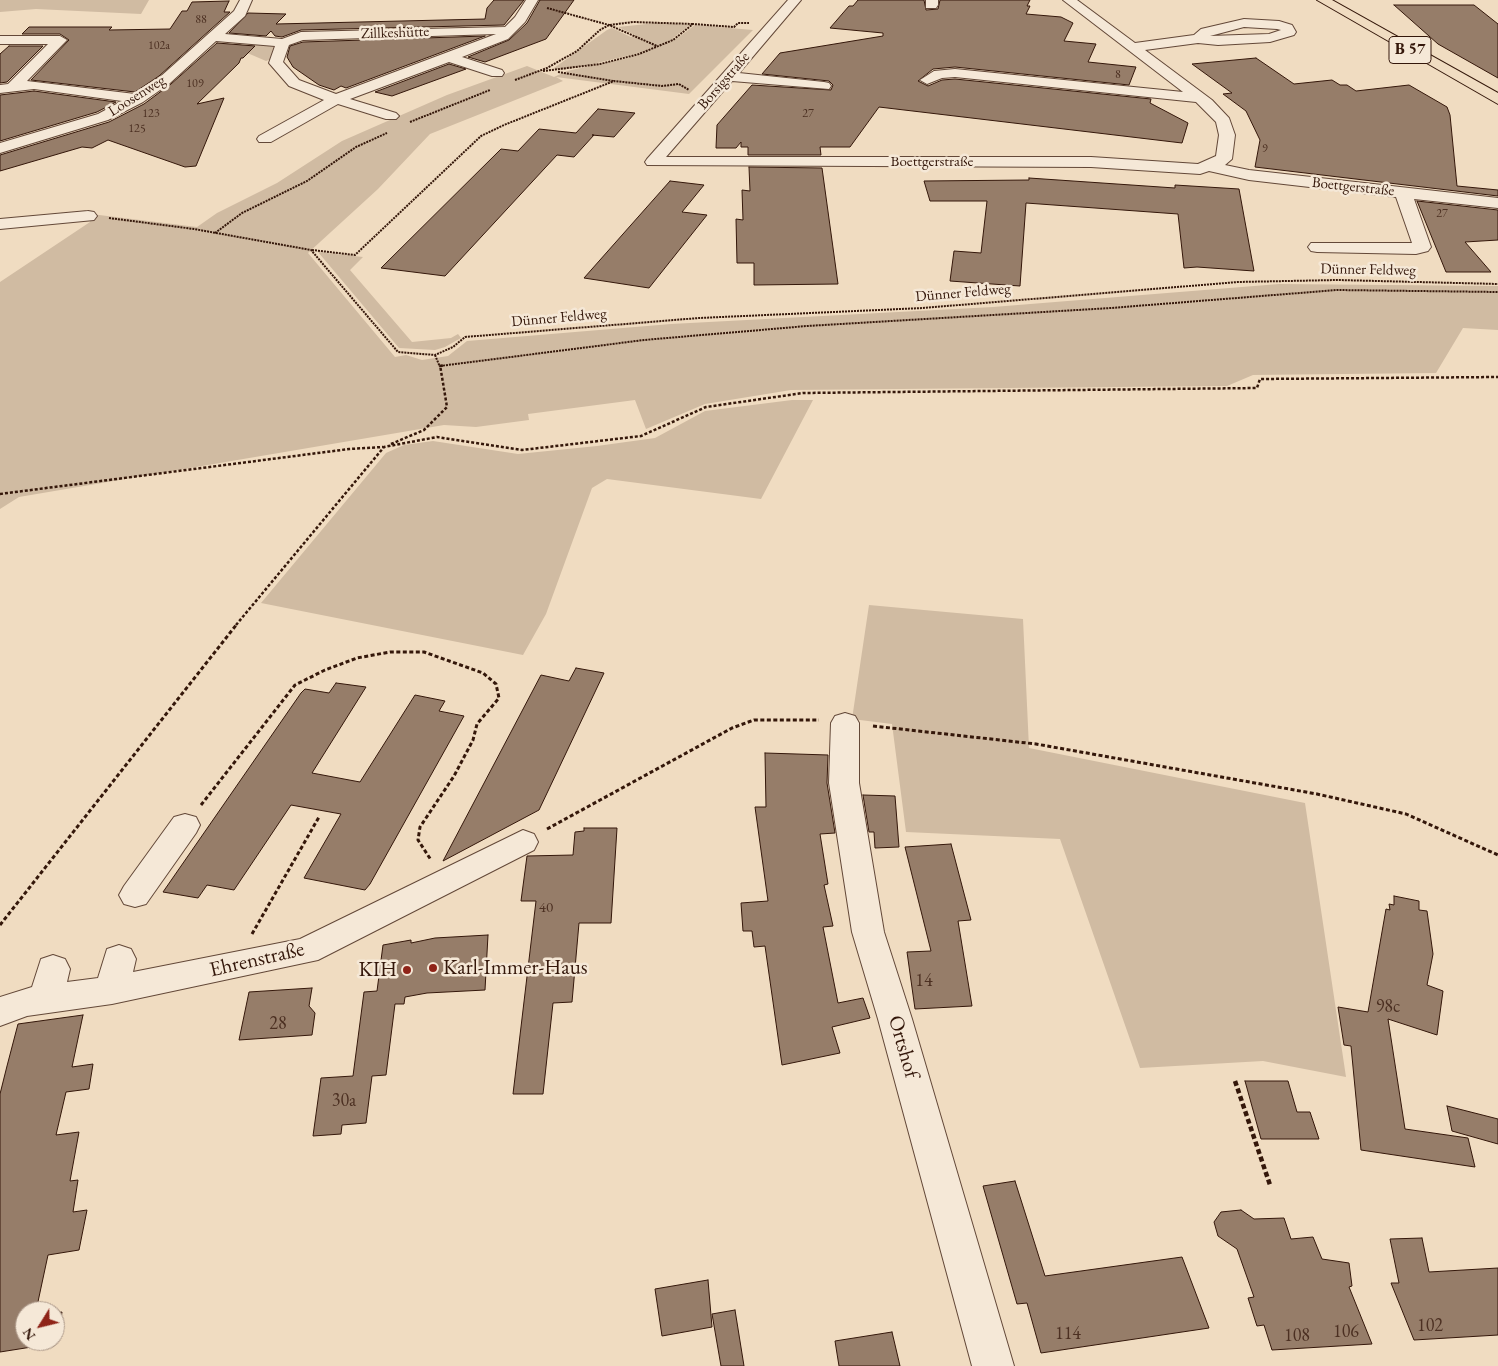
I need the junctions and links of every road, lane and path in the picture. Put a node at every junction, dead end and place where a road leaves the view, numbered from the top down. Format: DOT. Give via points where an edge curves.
graph roads {
  1 [pos="246,0"];
  2 [pos="795,0"];
  3 [pos="1069,0"];
  4 [pos="1324,0"];
  5 [pos="531,3"];
  6 [pos="514,24"];
  7 [pos="693,24"];
  8 [pos="752,24"];
  9 [pos="609,25"];
  10 [pos="212,37"];
  11 [pos="1198,39"];
  12 [pos="0,40"];
  13 [pos="282,43"];
  14 [pos="657,46"];
  15 [pos="1132,47"];
  16 [pos="448,58"];
  17 [pos="556,71"];
  18 [pos="539,72"];
  19 [pos="729,76"];
  20 [pos="496,80"];
  21 [pos="515,80"];
  22 [pos="928,80"];
  23 [pos="614,81"];
  24 [pos="824,86"];
  25 [pos="6,88"];
  26 [pos="695,94"];
  27 [pos="1161,95"];
  28 [pos="1199,98"];
  29 [pos="138,99"];
  30 [pos="336,100"];
  31 [pos="1498,100"];
  32 [pos="1174,107"];
  33 [pos="391,124"];
  34 [pos="405,125"];
  35 [pos="266,139"];
  36 [pos="0,148"];
  37 [pos="653,162"];
  38 [pos="1209,166"];
  39 [pos="1403,192"];
  40 [pos="1498,203"];
  41 [pos="88,216"];
  42 [pos="0,224"];
  43 [pos="215,233"];
  44 [pos="1317,247"];
  45 [pos="311,250"];
  46 [pos="1498,284"];
  47 [pos="1498,292"];
  48 [pos="435,355"];
  49 [pos="440,366"];
  50 [pos="1498,376"];
  51 [pos="384,447"];
  52 [pos="0,494"];
  53 [pos="845,722"];
  54 [pos="319,817"];
  55 [pos="186,825"];
  56 [pos="523,842"];
  57 [pos="1498,855"];
  58 [pos="444,882"];
  59 [pos="135,895"];
  60 [pos="0,925"];
  61 [pos="119,959"];
  62 [pos="233,967"];
  63 [pos="112,990"];
  64 [pos="0,1012"];
  65 [pos="1234,1081"];
  66 [pos="1270,1185"];
  67 [pos="993,1366"];
  1 -- 10 [label="street, Loosenweg" via="240,13"];
  2 -- 19 [label="street, Borsigstraße"];
  3 -- 15 [label="street"];
  4 -- 31 [label="main road, B 57"];
  5 -- 6 [label="street"];
  5 -- 9 [label="path"];
  6 -- 13 [label="street, Zillkeshütte" via="301,36"];
  6 -- 16 [label="street, Zillkeshütte" via="494,41"];
  7 -- 8 [label="path" via="734,27 738,22"];
  7 -- 9 [label="path" via="633,22"];
  7 -- 14 [label="path" via="673,40"];
  9 -- 14 [label="path"];
  9 -- 18 [label="path" via="577,51"];
  10 -- 13 [label="street, Zillkeshütte"];
  10 -- 29 [label="street, Loosenweg" via="165,80"];
  11 -- 11 [label="street" via="1245,40 1270,38 1289,32 1279,25 1244,23 1206,32"];
  11 -- 15 [label="street"];
  12 -- 25 [label="street" via="60,40"];
  13 -- 30 [label="street" via="276,63 294,83"];
  14 -- 17 [label="path" via="620,60"];
  15 -- 28 [label="street"];
  16 -- 20 [label="street, Zillkeshütte"];
  16 -- 30 [label="street, Zillkeshütte"];
  17 -- 18 [label="path"];
  17 -- 23 [label="path"];
  18 -- 21 [label="path"];
  19 -- 24 [label="street"];
  19 -- 37 [label="street, Borsigstraße"];
  20 -- 34 [label="path"];
  22 -- 27 [label="street" via="939,74 955,74"];
  23 -- 26 [label="path" via="656,86 679,84"];
  23 -- 45 [label="path" via="481,136 355,255"];
  25 -- 29 [label="street" via="34,85 65,87"];
  27 -- 28 [label="street"];
  27 -- 32 [label="street"];
  28 -- 38 [label="street" via="1224,121 1228,136 1224,158"];
  29 -- 36 [label="street, Loosenweg" via="103,117"];
  30 -- 33 [label="street"];
  30 -- 35 [label="street, Zillkeshütte"];
  33 -- 43 [label="path" via="307,181 242,213"];
  37 -- 38 [label="street, Boettgerstraße" via="1091,162 1182,169"];
  38 -- 39 [label="street, Boettgerstraße" via="1249,175"];
  39 -- 40 [label="street, Boettgerstraße"];
  39 -- 44 [label="street" via="1422,247"];
  41 -- 42 [label="street"];
  41 -- 43 [label="path"];
  43 -- 45 [label="path"];
  45 -- 48 [label="path" via="398,352"];
  46 -- 48 [label="path, Dünner Feldweg" via="1337,280 1238,282 923,308 699,318 465,337"];
  47 -- 49 [label="path" via="1337,290 1111,308 807,326 644,340"];
  48 -- 49 [label="path"];
  49 -- 51 [label="path" via="447,407 424,430"];
  50 -- 51 [label="path" via="1260,378 1256,388 803,393 706,407 641,436 522,450 437,437"];
  51 -- 52 [label="path"];
  51 -- 60 [label="path" via="151,730"];
  53 -- 56 [label="path" via="754,720 732,728"];
  53 -- 57 [label="path" via="1036,744 1317,794 1406,814"];
  53 -- 67 [label="street, Ortshof" via="844,783 868,932"];
  54 -- 62 [label="path"];
  55 -- 58 [label="path" via="295,685 357,658 390,652 424,652 483,673 496,684 499,698 476,724 473,740 454,776 420,827 418,840"];
  55 -- 59 [label="street"];
  56 -- 58 [label="street, Ehrenstraße"];
  58 -- 62 [label="street, Ehrenstraße" via="306,951"];
  61 -- 63 [label="street"];
  62 -- 63 [label="street, Ehrenstraße"];
  63 -- 64 [label="street, Ehrenstraße" via="50,984 24,1002"];
  65 -- 66 [label="path"];
}
